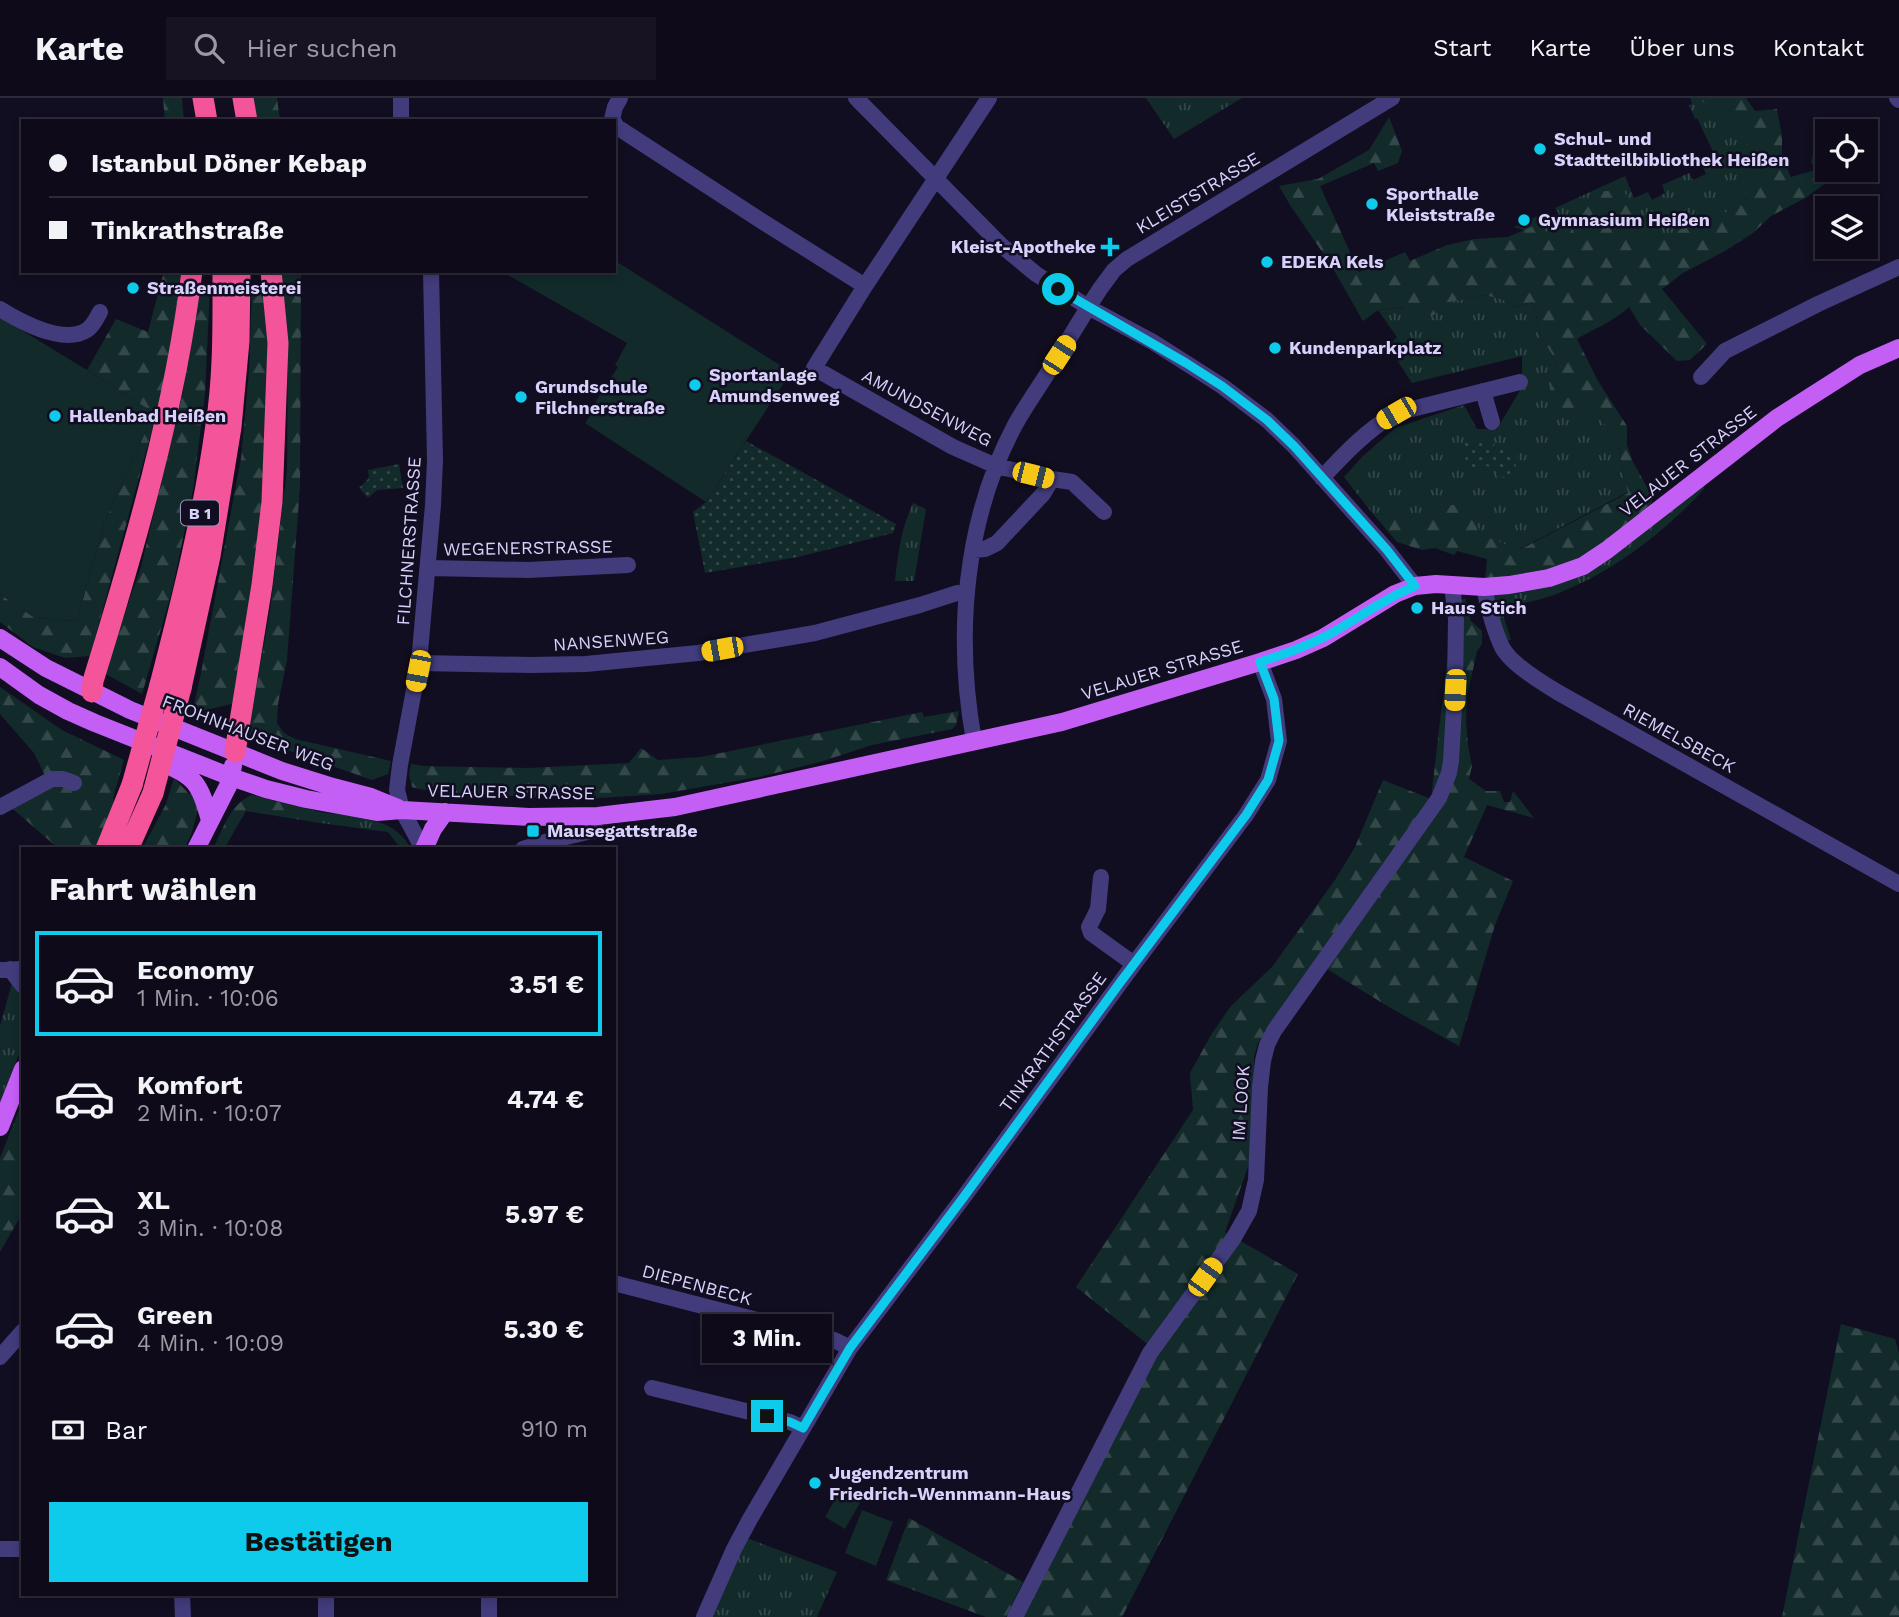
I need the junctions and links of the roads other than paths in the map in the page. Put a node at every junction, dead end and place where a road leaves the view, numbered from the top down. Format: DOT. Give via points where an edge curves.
graph roads {
  1 [pos="194,98"];
  2 [pos="203,98"];
  3 [pos="230,98"];
  4 [pos="243,98"];
  5 [pos="401,98"];
  6 [pos="620,98"];
  7 [pos="856,98"];
  8 [pos="989,98"];
  9 [pos="1392,98"];
  10 [pos="195,119"];
  11 [pos="207,119"];
  12 [pos="232,119"];
  13 [pos="247,119"];
  14 [pos="401,119"];
  15 [pos="612,119"];
  16 [pos="616,125"];
  17 [pos="936,180"];
  18 [pos="1899,267"];
  19 [pos="192,273"];
  20 [pos="223,273"];
  21 [pos="240,273"];
  22 [pos="271,273"];
  23 [pos="431,273"];
  24 [pos="865,286"];
  25 [pos="1088,307"];
  26 [pos="0,309"];
  27 [pos="100,312"];
  28 [pos="1899,348"];
  29 [pos="1700,377"];
  30 [pos="1520,382"];
  31 [pos="1483,391"];
  32 [pos="1492,422"];
  33 [pos="996,466"];
  34 [pos="1322,478"];
  35 [pos="1052,480"];
  36 [pos="1104,512"];
  37 [pos="973,550"];
  38 [pos="628,565"];
  39 [pos="429,568"];
  40 [pos="1452,584"];
  41 [pos="1415,586"];
  42 [pos="1484,587"];
  43 [pos="967,594"];
  44 [pos="0,638"];
  45 [pos="1260,662"];
  46 [pos="419,663"];
  47 [pos="0,667"];
  48 [pos="171,687"];
  49 [pos="92,692"];
  50 [pos="39,695"];
  51 [pos="95,723"];
  52 [pos="974,741"];
  53 [pos="235,752"];
  54 [pos="231,777"];
  55 [pos="74,783"];
  56 [pos="0,807"];
  57 [pos="402,810"];
  58 [pos="445,812"];
  59 [pos="210,820"];
  60 [pos="596,830"];
  61 [pos="107,847"];
  62 [pos="129,847"];
  63 [pos="197,847"];
  64 [pos="422,847"];
  65 [pos="424,847"];
  66 [pos="530,847"];
  67 [pos="1101,877"];
  68 [pos="1899,884"];
  69 [pos="1134,964"];
  70 [pos="21,1074"];
  71 [pos="0,1127"];
  72 [pos="616,1284"];
  73 [pos="21,1333"];
  74 [pos="850,1348"];
  75 [pos="0,1357"];
  76 [pos="652,1388"];
  77 [pos="803,1428"];
  78 [pos="0,1549"];
  79 [pos="21,1549"];
  80 [pos="183,1596"];
  81 [pos="326,1596"];
  82 [pos="489,1596"];
  83 [pos="183,1617"];
  84 [pos="326,1617"];
  85 [pos="489,1617"];
  86 [pos="704,1617"];
  87 [pos="1015,1617"];
  1 -- 10 [label="highway"];
  2 -- 11 [label="highway"];
  3 -- 12 [label="highway"];
  4 -- 13 [label="highway"];
  5 -- 14 [label="street"];
  6 -- 15 [label="street"];
  7 -- 17 [label="street"];
  8 -- 17 [label="street, AMUNDSENWEG"];
  9 -- 25 [label="street, KLEISTSTRASSE" via="1120,263"];
  16 -- 24 [label="street"];
  17 -- 24 [label="street, AMUNDSENWEG"];
  17 -- 25 [label="street" via="1002,246"];
  18 -- 29 [label="street" via="1726,351"];
  19 -- 49 [label="highway" via="166,416"];
  20 -- 48 [label="highway, B 1" via="216,424"];
  21 -- 48 [label="highway" via="231,427 210,556"];
  22 -- 53 [label="highway" via="278,343 272,502"];
  23 -- 39 [label="street, FILCHNERSTRASSE" via="435,460"];
  24 -- 33 [label="street, AMUNDSENWEG" via="814,368 953,447"];
  25 -- 33 [label="street, KLEISTSTRASSE" via="1015,424"];
  25 -- 34 [label="street" via="1153,342 1246,403"];
  26 -- 27 [label="street" via="34,327 64,334 85,332"];
  28 -- 42 [label="main road, VELAUER STRASSE" via="1860,365 1777,418 1583,566 1549,578"];
  30 -- 31 [label="street"];
  31 -- 32 [label="street"];
  31 -- 34 [label="street" via="1396,413 1362,437"];
  33 -- 35 [label="street"];
  33 -- 37 [label="street, KLEISTSTRASSE"];
  34 -- 41 [label="street"];
  35 -- 36 [label="street" via="1072,482"];
  35 -- 37 [label="street" via="996,543"];
  37 -- 43 [label="street, KLEISTSTRASSE"];
  38 -- 39 [label="street, WEGENERSTRASSE"];
  39 -- 46 [label="street, FILCHNERSTRASSE"];
  40 -- 41 [label="main road, VELAUER STRASSE"];
  40 -- 42 [label="main road, VELAUER STRASSE"];
  40 -- 87 [label="street, IM LOOK" via="1455,690 1445,785 1273,1031 1263,1061 1250,1211 1150,1353"];
  41 -- 45 [label="main road, VELAUER STRASSE" via="1322,638"];
  42 -- 68 [label="street, RIEMELSBECK" via="1503,649 1527,672"];
  43 -- 46 [label="street, NANSENWEG" via="814,633 698,653 586,664"];
  43 -- 52 [label="street, KLEISTSTRASSE" via="965,678"];
  44 -- 49 [label="main road, FROHNHAUSER WEG"];
  45 -- 52 [label="main road, VELAUER STRASSE" via="1062,722"];
  45 -- 69 [label="street, TINKRATHSTRASSE" via="1274,699 1279,741 1268,780"];
  46 -- 57 [label="street, FILCHNERSTRASSE" via="397,780"];
  47 -- 50 [label="main road"];
  48 -- 61 [label="highway, B 1, bridge"];
  48 -- 62 [label="highway, bridge" via="153,793"];
  49 -- 51 [label="main road"];
  49 -- 53 [label="main road, FROHNHAUSER WEG"];
  50 -- 51 [label="main road"];
  50 -- 59 [label="main road" via="80,729 183,771 203,795"];
  51 -- 54 [label="main road"];
  52 -- 58 [label="main road, VELAUER STRASSE" via="675,807 598,816"];
  53 -- 54 [label="main road"];
  53 -- 57 [label="main road, FROHNHAUSER WEG"];
  54 -- 57 [label="main road" via="306,799 377,812"];
  54 -- 59 [label="main road"];
  55 -- 56 [label="street" via="52,779"];
  57 -- 58 [label="main road, VELAUER STRASSE"];
  57 -- 64 [label="street, VELAUER STRASSE"];
  58 -- 65 [label="main road"];
  59 -- 63 [label="main road"];
  60 -- 66 [label="street, VELAUER STRASSE"];
  67 -- 69 [label="street" via="1091,933"];
  69 -- 74 [label="street, TINKRATHSTRASSE"];
  70 -- 71 [label="main road"];
  72 -- 74 [label="street, DIEPENBECK"];
  73 -- 75 [label="street"];
  74 -- 77 [label="street, TINKRATHSTRASSE"];
  76 -- 77 [label="street"];
  77 -- 86 [label="street, TINKRATHSTRASSE" via="744,1531"];
  78 -- 79 [label="street"];
  80 -- 83 [label="street"];
  81 -- 84 [label="street"];
  82 -- 85 [label="street"];
}
